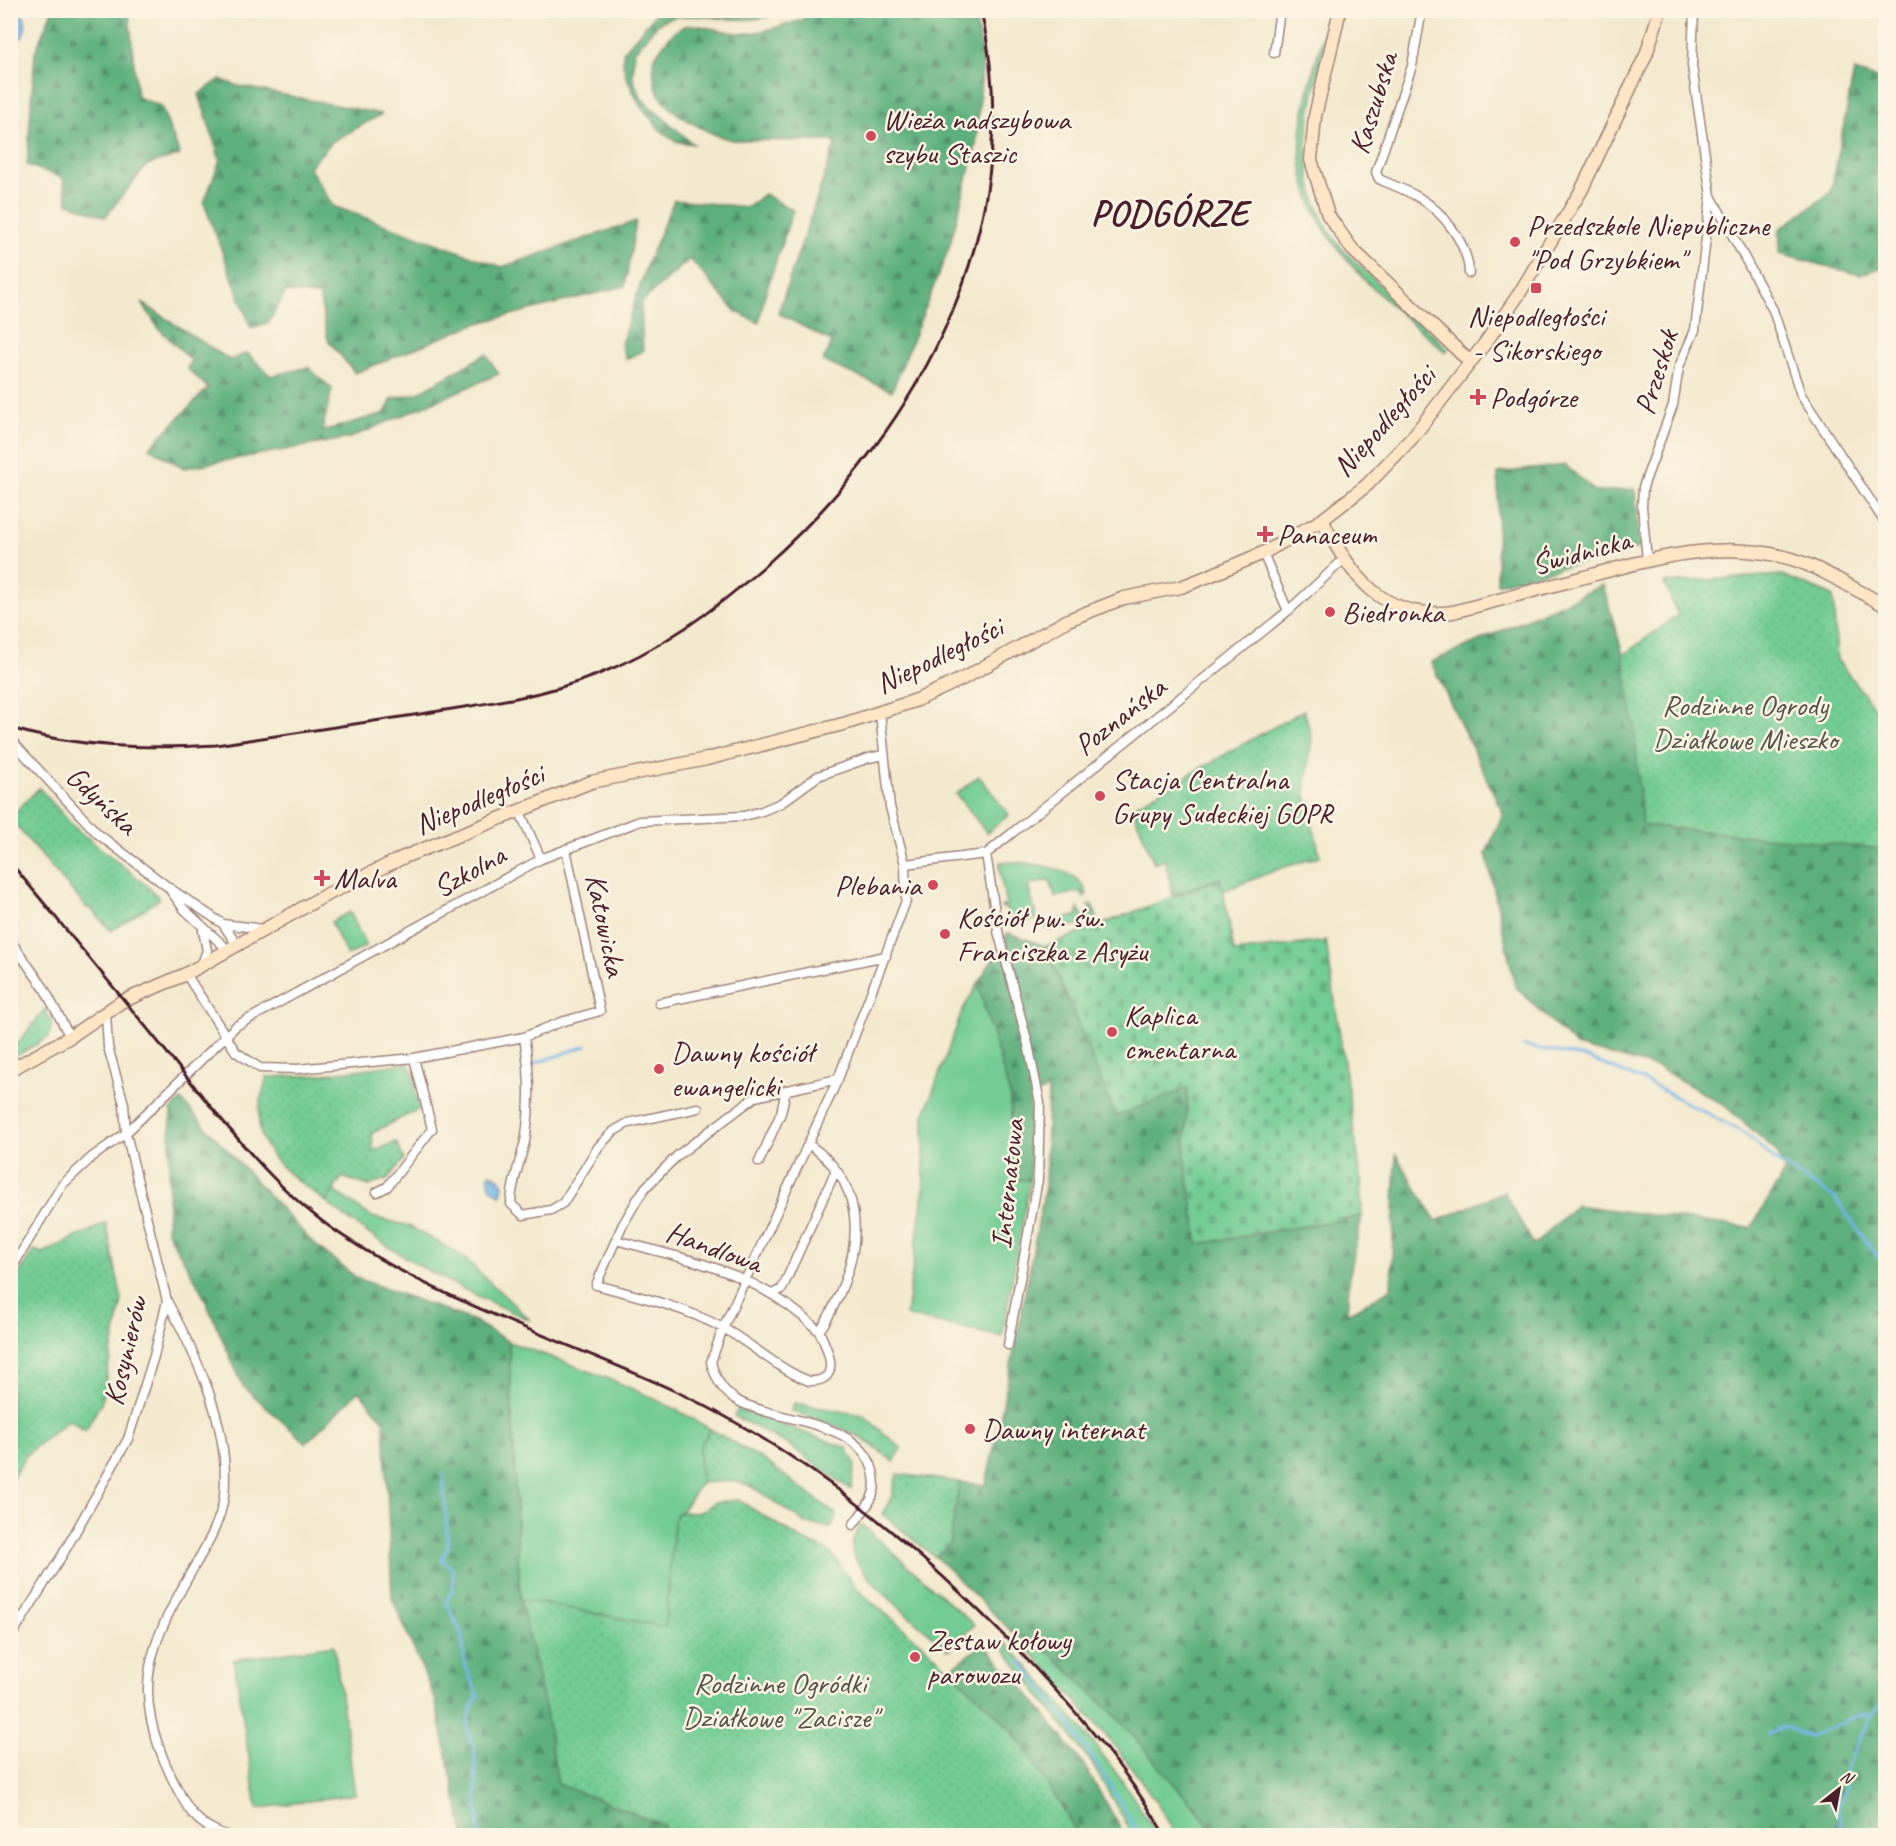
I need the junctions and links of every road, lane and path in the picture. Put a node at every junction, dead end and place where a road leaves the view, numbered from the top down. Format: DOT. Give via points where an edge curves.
graph roads {
  1 [pos="1280,10"];
  2 [pos="1340,10"];
  3 [pos="1422,10"];
  4 [pos="1660,10"];
  5 [pos="1694,10"];
  6 [pos="1274,53"];
  7 [pos="1711,196"];
  8 [pos="1469,273"];
  9 [pos="1470,362"];
  10 [pos="1322,520"];
  11 [pos="1886,524"];
  12 [pos="1263,553"];
  13 [pos="1343,560"];
  14 [pos="1647,560"];
  15 [pos="1886,606"];
  16 [pos="1288,612"];
  17 [pos="880,713"];
  18 [pos="10,739"];
  19 [pos="883,755"];
  20 [pos="519,810"];
  21 [pos="566,849"];
  22 [pos="986,854"];
  23 [pos="541,859"];
  24 [pos="905,864"];
  25 [pos="168,887"];
  26 [pos="223,924"];
  27 [pos="202,928"];
  28 [pos="264,930"];
  29 [pos="10,940"];
  30 [pos="232,948"];
  31 [pos="885,956"];
  32 [pos="202,964"];
  33 [pos="186,974"];
  34 [pos="659,1003"];
  35 [pos="106,1014"];
  36 [pos="224,1036"];
  37 [pos="70,1037"];
  38 [pos="524,1037"];
  39 [pos="414,1058"];
  40 [pos="10,1070"];
  41 [pos="838,1079"];
  42 [pos="786,1090"];
  43 [pos="698,1107"];
  44 [pos="126,1133"];
  45 [pos="808,1143"];
  46 [pos="759,1162"];
  47 [pos="836,1170"];
  48 [pos="377,1192"];
  49 [pos="616,1240"];
  50 [pos="10,1271"];
  51 [pos="746,1279"];
  52 [pos="772,1294"];
  53 [pos="167,1301"];
  54 [pos="723,1328"];
  55 [pos="819,1331"];
  56 [pos="1008,1344"];
  57 [pos="853,1525"];
  58 [pos="10,1638"];
  59 [pos="228,1836"];
  1 -- 6 [label="street"];
  2 -- 9 [label="main road" via="1315,116 1311,160 1328,215 1352,249"];
  3 -- 8 [label="street, Kaszubska" via="1412,66 1376,172 1379,179 1429,204 1445,220 1468,260"];
  4 -- 9 [label="main road, Niepodległości" via="1646,54 1581,191 1523,288"];
  5 -- 7 [label="street, Przeskok" via="1692,66"];
  7 -- 11 [label="street, Przeskok" via="1773,310 1801,395"];
  7 -- 14 [label="street, Przeskok" via="1695,330 1679,367 1674,405 1643,487 1641,506"];
  9 -- 10 [label="main road, Niepodległości" via="1391,461"];
  10 -- 12 [label="main road, Niepodległości"];
  10 -- 13 [label="main road, Świdnicka"];
  12 -- 16 [label="street"];
  12 -- 17 [label="main road, Niepodległości" via="1181,587 1124,598 1068,620 964,678"];
  13 -- 14 [label="main road, Świdnicka" via="1369,588 1395,605 1409,611 1439,614"];
  13 -- 16 [label="street, Poznańska"];
  14 -- 15 [label="main road, Świdnicka" via="1706,550 1772,555 1819,571"];
  16 -- 22 [label="street, Poznańska"];
  17 -- 19 [label="street"];
  17 -- 20 [label="main road, Niepodległości" via="707,759 591,782"];
  18 -- 25 [label="street, Gdyńska" via="98,834"];
  19 -- 21 [label="street, Szkolna" via="818,776 781,803 762,811 744,816 640,821"];
  19 -- 24 [label="street" via="890,807"];
  20 -- 23 [label="street"];
  20 -- 28 [label="main road, Niepodległości" via="366,875"];
  21 -- 23 [label="street, Szkolna"];
  21 -- 38 [label="street, Katowicka" via="600,1011"];
  22 -- 24 [label="street"];
  22 -- 56 [label="street, Internatowa" via="998,931 1040,1103 1038,1179"];
  23 -- 36 [label="street, Szkolna"];
  24 -- 31 [label="street" via="906,902"];
  25 -- 26 [label="street, Gdyńska"];
  25 -- 27 [label="street, Gdyńska"];
  26 -- 28 [label="street, Gdyńska"];
  26 -- 30 [label="street, Gdyńska"];
  27 -- 30 [label="street, Gdyńska"];
  27 -- 32 [label="street" via="207,950"];
  28 -- 30 [label="main road, Niepodległości"];
  29 -- 37 [label="street" via="44,988"];
  30 -- 32 [label="main road, Niepodległości"];
  31 -- 34 [label="street"];
  31 -- 41 [label="street"];
  32 -- 33 [label="main road, Niepodległości"];
  33 -- 35 [label="main road, Niepodległości" via="121,1002"];
  33 -- 36 [label="street"];
  35 -- 37 [label="main road, Niepodległości"];
  35 -- 44 [label="street, Kosynierów" via="108,1047 124,1104"];
  36 -- 39 [label="street" via="236,1052 260,1068 297,1069"];
  36 -- 44 [label="street, Szkolna"];
  37 -- 40 [label="main road, Niepodległości"];
  38 -- 39 [label="street"];
  38 -- 43 [label="street" via="530,1093 526,1136 511,1194 511,1204 523,1215 563,1203 599,1146 614,1131 628,1123"];
  39 -- 48 [label="street" via="432,1129 387,1187"];
  41 -- 42 [label="street"];
  41 -- 45 [label="street"];
  42 -- 46 [label="street" via="781,1113"];
  42 -- 49 [label="street" via="754,1097 670,1162 646,1187"];
  44 -- 50 [label="street, Szkolna" via="62,1185"];
  44 -- 53 [label="street, Kosynierów"];
  45 -- 47 [label="street" via="823,1153"];
  45 -- 51 [label="street"];
  47 -- 52 [label="street" via="782,1288"];
  47 -- 55 [label="street" via="854,1209 854,1235 844,1283"];
  49 -- 51 [label="street, Handlowa" via="724,1269"];
  49 -- 54 [label="street" via="596,1285 680,1310"];
  51 -- 52 [label="street, Handlowa"];
  51 -- 54 [label="street"];
  52 -- 55 [label="street, Handlowa"];
  53 -- 58 [label="street, Kosynierów" via="128,1439"];
  53 -- 59 [label="street" via="211,1398 224,1493 222,1510 163,1622 153,1650 148,1672 150,1707 164,1761 189,1810 202,1826"];
  54 -- 55 [label="street" via="789,1372 814,1382 831,1369 829,1352"];
  54 -- 57 [label="street" via="711,1362 714,1374 729,1394 787,1419 838,1432 867,1453 875,1487 871,1500"];
}
